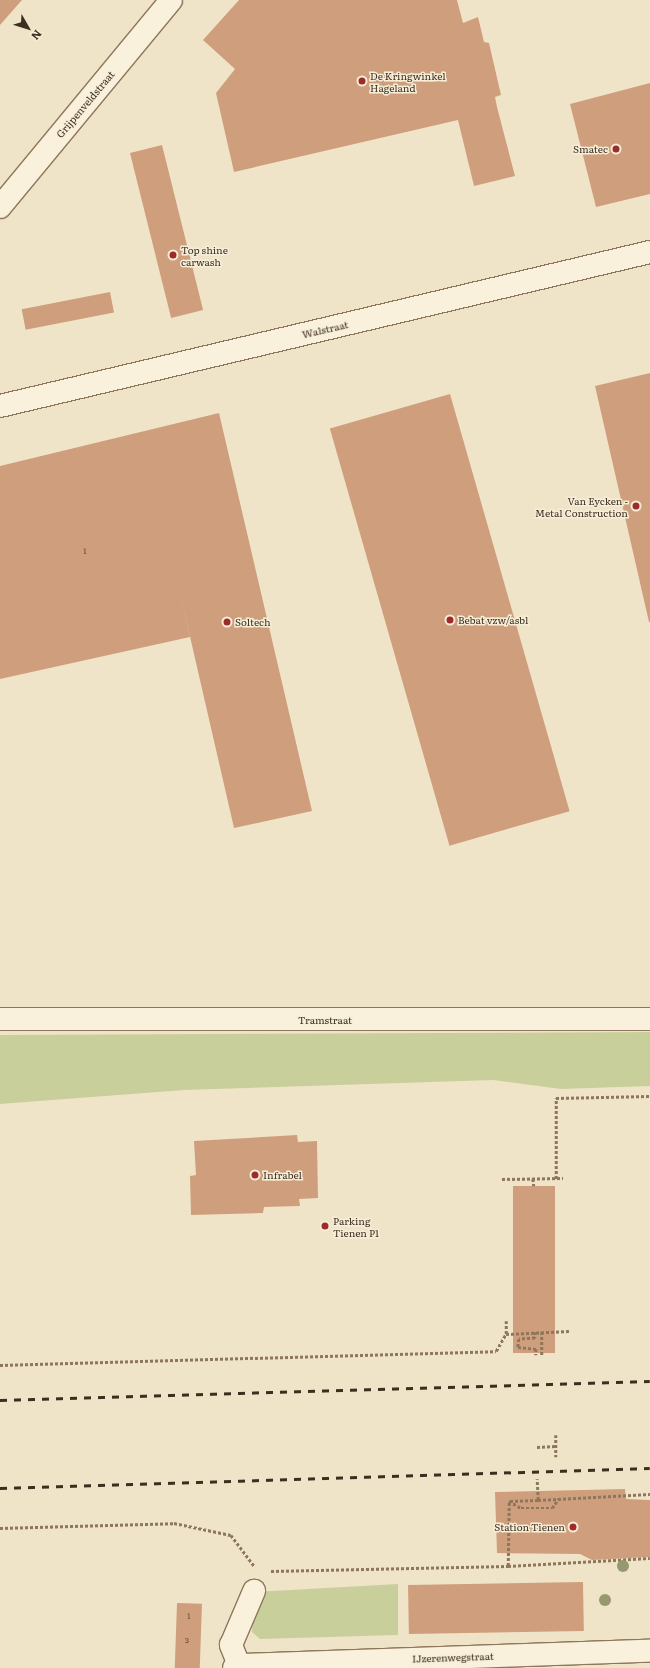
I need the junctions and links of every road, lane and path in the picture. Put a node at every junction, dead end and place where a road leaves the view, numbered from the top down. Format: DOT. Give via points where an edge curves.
graph roads {
  1 [pos="171,0"];
  2 [pos="0,207"];
  3 [pos="650,252"];
  4 [pos="0,406"];
  5 [pos="0,1019"];
  6 [pos="650,1019"];
  7 [pos="650,1096"];
  8 [pos="563,1178"];
  9 [pos="502,1179"];
  10 [pos="533,1179"];
  11 [pos="556,1179"];
  12 [pos="534,1186"];
  13 [pos="506,1321"];
  14 [pos="569,1331"];
  15 [pos="535,1332"];
  16 [pos="542,1332"];
  17 [pos="506,1334"];
  18 [pos="536,1355"];
  19 [pos="542,1355"];
  20 [pos="0,1365"];
  21 [pos="556,1435"];
  22 [pos="556,1446"];
  23 [pos="537,1447"];
  24 [pos="556,1458"];
  25 [pos="537,1480"];
  26 [pos="650,1494"];
  27 [pos="538,1500"];
  28 [pos="558,1500"];
  29 [pos="509,1501"];
  30 [pos="0,1528"];
  31 [pos="650,1558"];
  32 [pos="508,1566"];
  33 [pos="257,1570"];
  34 [pos="264,1571"];
  35 [pos="254,1591"];
  36 [pos="650,1651"];
  37 [pos="236,1666"];
  1 -- 2 [label="street, Grijpenveldstraat"];
  3 -- 4 [label="street, Walstraat"];
  5 -- 6 [label="street, Tramstraat"];
  7 -- 11 [label="path" via="556,1098"];
  8 -- 11 [label="path"];
  9 -- 10 [label="path"];
  10 -- 11 [label="path"];
  10 -- 12 [label="path"];
  13 -- 17 [label="path"];
  14 -- 16 [label="path"];
  15 -- 16 [label="path"];
  15 -- 17 [label="path"];
  15 -- 18 [label="path" via="536,1338 519,1339 518,1347 536,1348"];
  16 -- 19 [label="path"];
  17 -- 20 [label="path" via="496,1352"];
  21 -- 22 [label="path"];
  22 -- 23 [label="path"];
  22 -- 24 [label="path"];
  25 -- 27 [label="path"];
  26 -- 28 [label="path"];
  27 -- 28 [label="path"];
  27 -- 29 [label="path"];
  28 -- 29 [label="path" via="552,1508 521,1508"];
  29 -- 32 [label="path"];
  30 -- 33 [label="path" via="174,1523 231,1535"];
  31 -- 32 [label="path"];
  32 -- 34 [label="path"];
  35 -- 37 [label="street" via="231,1645"];
  36 -- 37 [label="street, IJzerenwegstraat"];
}
